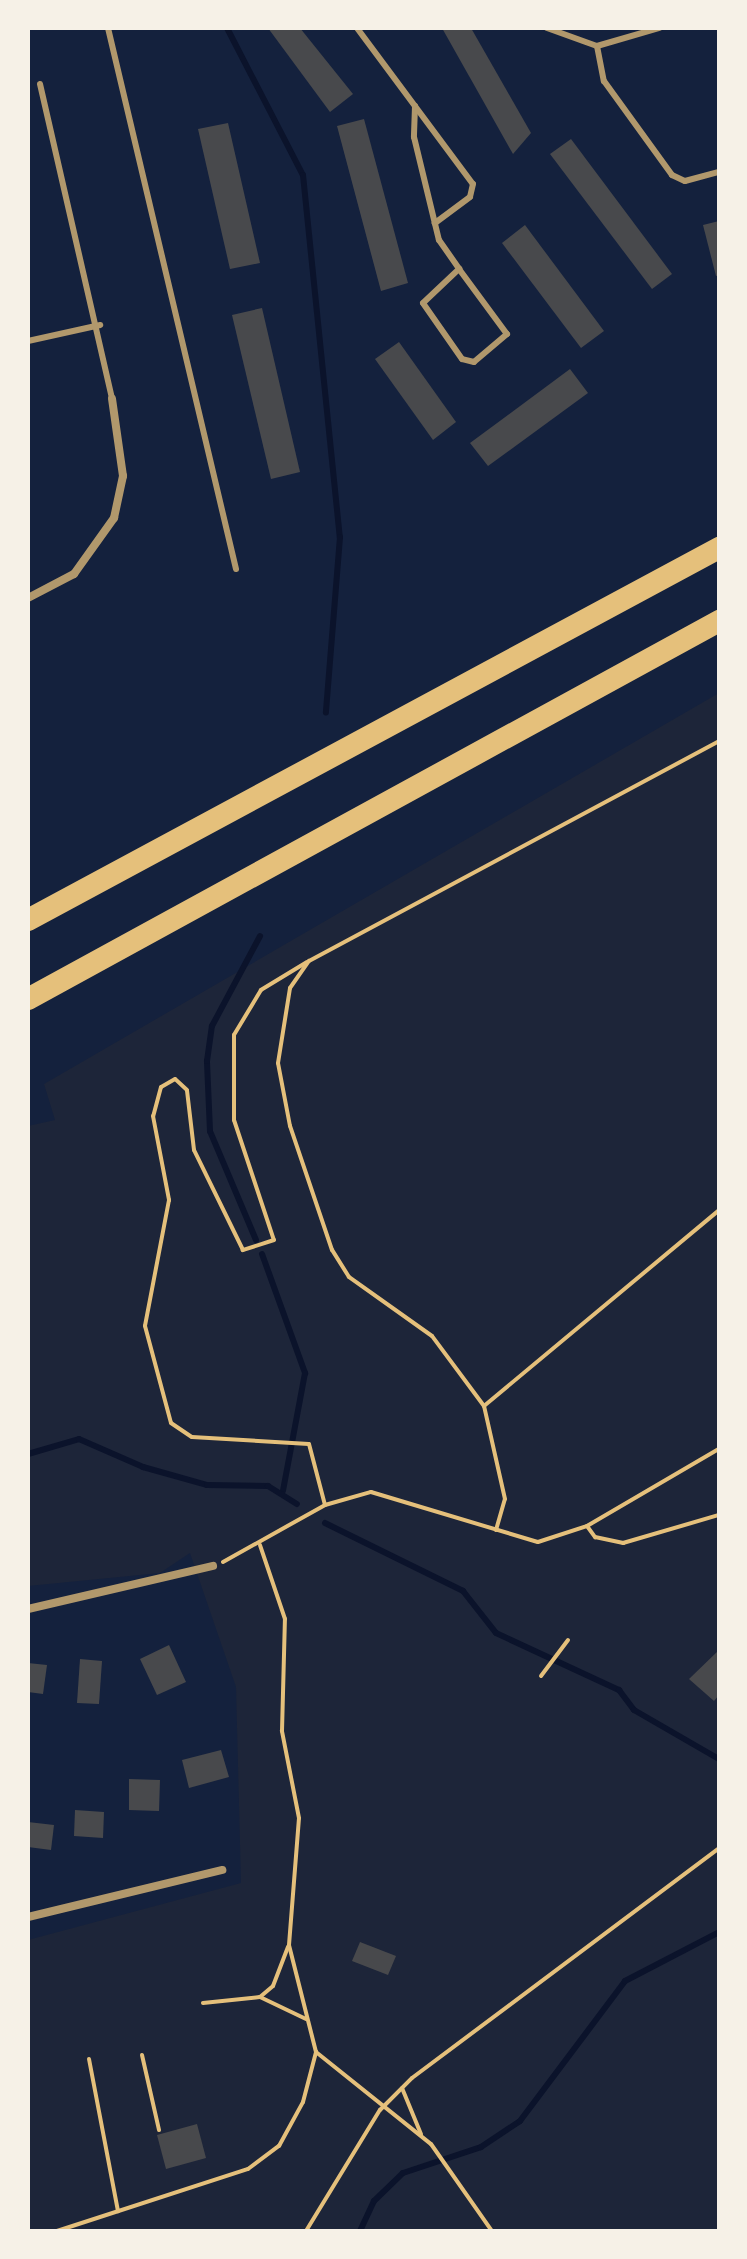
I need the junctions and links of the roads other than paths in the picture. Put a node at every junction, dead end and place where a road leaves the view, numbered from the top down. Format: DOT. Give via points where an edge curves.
graph roads {
  1 [pos="108,28"];
  2 [pos="357,28"];
  3 [pos="547,28"];
  4 [pos="659,28"];
  5 [pos="597,46"];
  6 [pos="40,84"];
  7 [pos="415,106"];
  8 [pos="719,172"];
  9 [pos="435,223"];
  10 [pos="459,269"];
  11 [pos="100,325"];
  12 [pos="28,341"];
  13 [pos="112,399"];
  14 [pos="719,548"];
  15 [pos="236,569"];
  16 [pos="28,598"];
  17 [pos="719,621"];
  18 [pos="28,920"];
  19 [pos="28,999"];
  20 [pos="213,1566"];
  21 [pos="28,1609"];
  22 [pos="222,1870"];
  23 [pos="28,1917"];
  1 -- 15 [label="lane"];
  2 -- 7 [label="lane"];
  3 -- 5 [label="lane"];
  4 -- 5 [label="lane"];
  5 -- 8 [label="lane" via="604,81 675,177"];
  6 -- 11 [label="lane"];
  7 -- 9 [label="lane" via="412,128"];
  7 -- 9 [label="lane" via="473,184 470,197"];
  9 -- 10 [label="lane"];
  10 -- 10 [label="lane" via="507,334 474,362 462,359 423,303"];
  11 -- 12 [label="lane"];
  11 -- 13 [label="lane"];
  13 -- 16 [label="street" via="123,476 114,518 74,574"];
  14 -- 18 [label="highway"];
  17 -- 19 [label="highway"];
  20 -- 21 [label="street"];
  22 -- 23 [label="street"];
}
